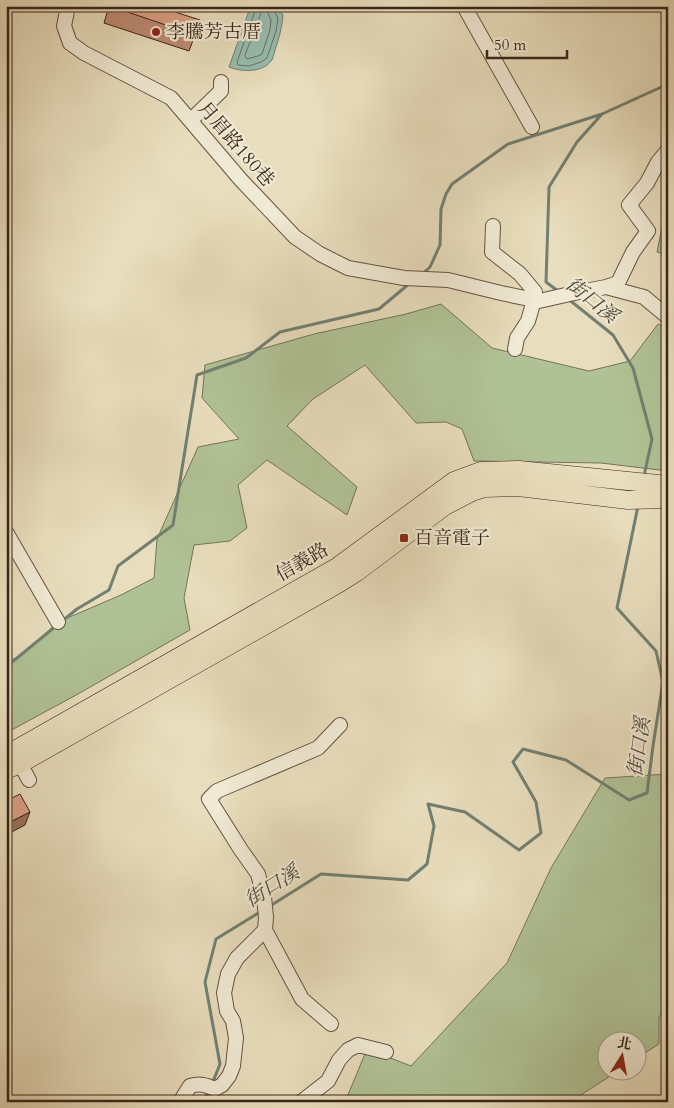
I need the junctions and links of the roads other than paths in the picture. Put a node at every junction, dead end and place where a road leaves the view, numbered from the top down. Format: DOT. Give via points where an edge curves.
graph roads {
  1 [pos="68,6"];
  2 [pos="464,6"];
  3 [pos="221,82"];
  4 [pos="190,120"];
  5 [pos="532,127"];
  6 [pos="668,150"];
  7 [pos="493,226"];
  8 [pos="606,287"];
  9 [pos="534,300"];
  10 [pos="668,317"];
  11 [pos="515,349"];
  12 [pos="668,485"];
  13 [pos="668,499"];
  14 [pos="6,532"];
  15 [pos="355,564"];
  16 [pos="58,622"];
  17 [pos="340,725"];
  18 [pos="11,760"];
  19 [pos="29,780"];
  20 [pos="266,923"];
  21 [pos="331,1024"];
  22 [pos="386,1052"];
  23 [pos="180,1102"];
  24 [pos="301,1102"];
  1 -- 4 [label="street, 月眉路180巷" via="64,26 70,43 171,98"];
  2 -- 5 [label="street"];
  3 -- 4 [label="street" via="221,91"];
  4 -- 9 [label="street, 月眉路180巷" via="295,237 320,254 348,268 408,278 448,280"];
  6 -- 8 [label="street" via="629,205 648,231 618,283"];
  7 -- 9 [label="street" via="492,252 520,274 535,292"];
  8 -- 9 [label="street"];
  8 -- 10 [label="street" via="644,297"];
  9 -- 11 [label="street"];
  12 -- 15 [label="main road, 信義路" via="519,470 481,471 454,480"];
  13 -- 15 [label="main road, 信義路" via="628,500 518,487 485,488 445,506"];
  14 -- 16 [label="street"];
  15 -- 18 [label="main road, 信義路" via="270,623"];
  17 -- 20 [label="street" via="318,748 217,791 209,799 258,874"];
  18 -- 19 [label="street"];
  20 -- 21 [label="street" via="302,999"];
  20 -- 23 [label="street" via="228,974 224,993 236,1038 229,1076 222,1085 190,1086"];
  22 -- 24 [label="street" via="358,1045 348,1050 328,1081"];
}
